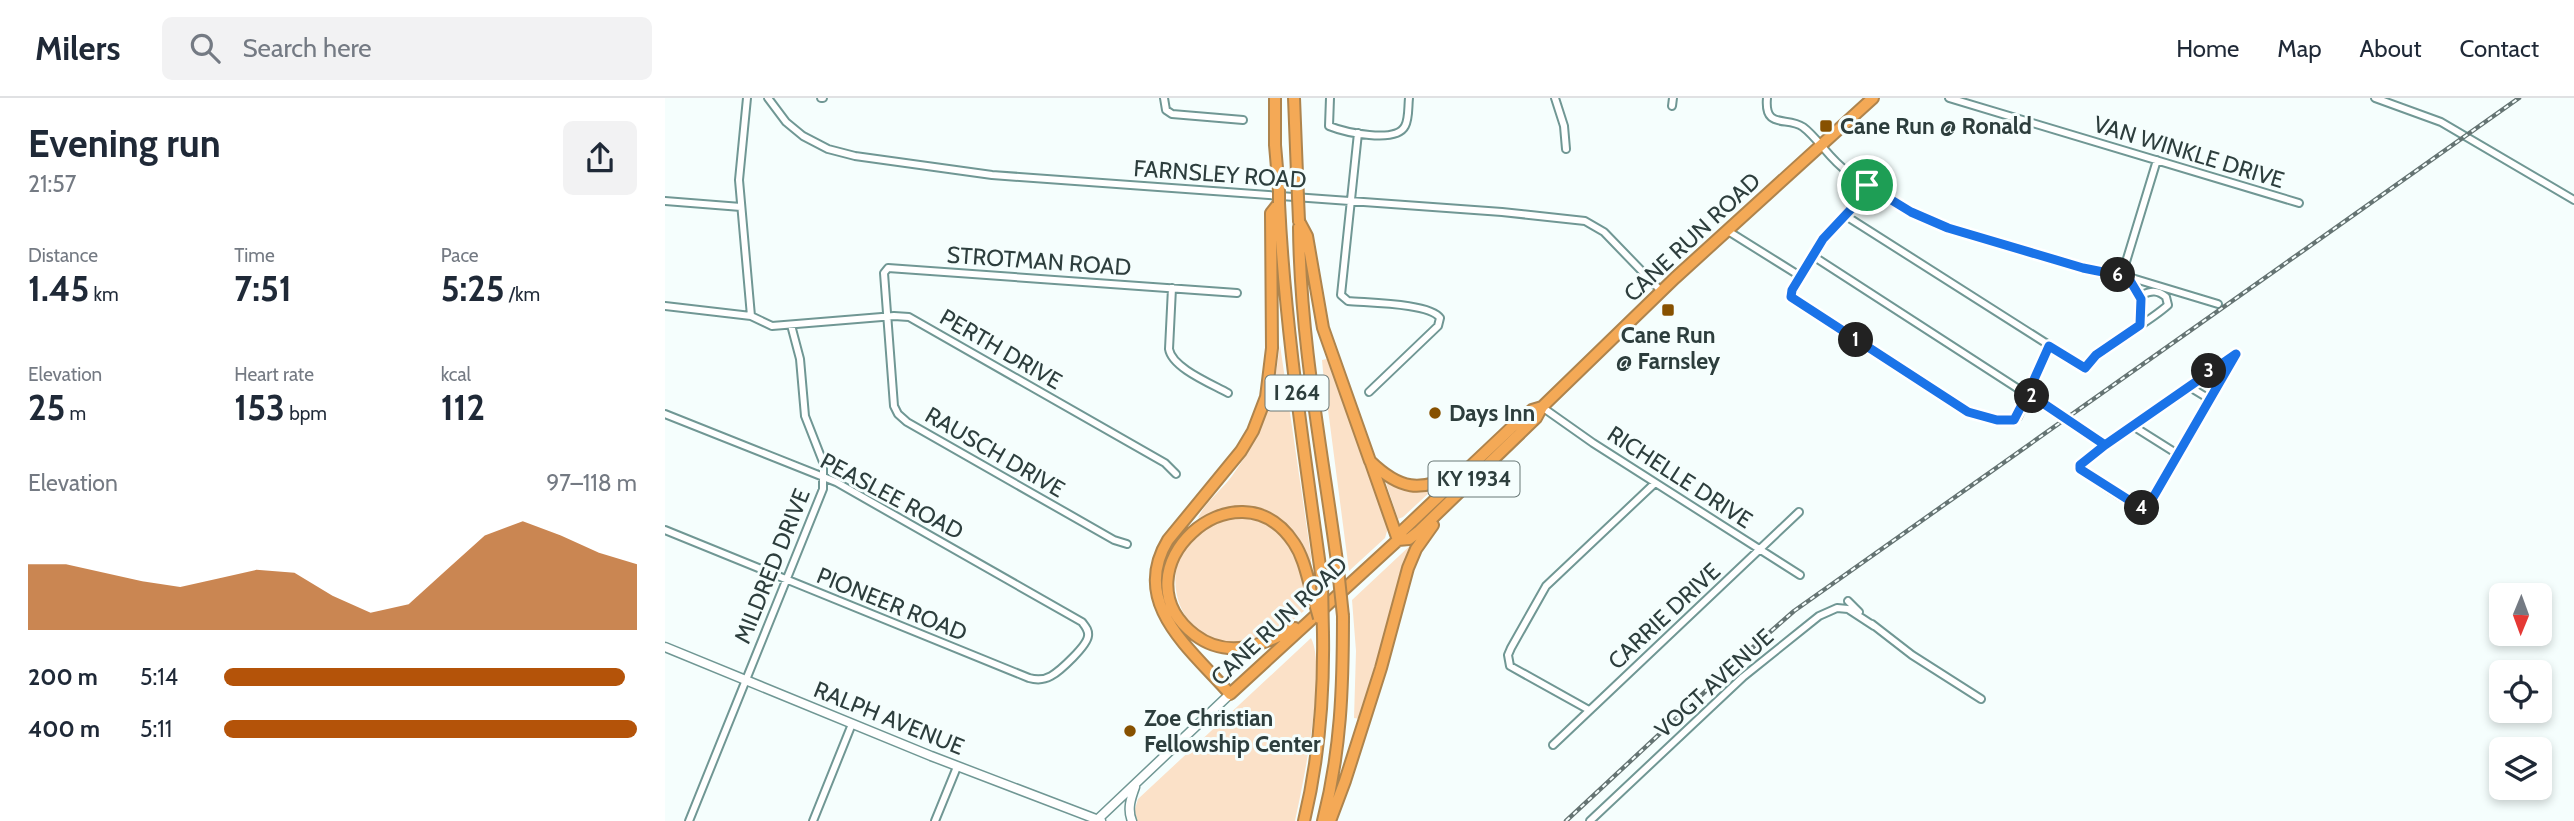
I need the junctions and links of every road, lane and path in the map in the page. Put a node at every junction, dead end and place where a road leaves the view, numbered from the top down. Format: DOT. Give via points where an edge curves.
graph roads {
  1 [pos="747,98"];
  2 [pos="768,98"];
  3 [pos="1164,98"];
  4 [pos="1275,98"];
  5 [pos="1294,98"];
  6 [pos="1330,98"];
  7 [pos="1409,98"];
  8 [pos="1555,98"];
  9 [pos="1767,98"];
  10 [pos="1873,98"];
  11 [pos="1949,98"];
  12 [pos="2375,98"];
  13 [pos="1243,120"];
  14 [pos="1358,133"];
  15 [pos="1821,147"];
  16 [pos="1566,149"];
  17 [pos="2157,160"];
  18 [pos="1867,185"];
  19 [pos="2574,200"];
  20 [pos="665,201"];
  21 [pos="1351,201"];
  22 [pos="1279,203"];
  23 [pos="2299,203"];
  24 [pos="741,207"];
  25 [pos="1846,216"];
  26 [pos="1299,220"];
  27 [pos="1728,231"];
  28 [pos="1813,256"];
  29 [pos="1800,276"];
  30 [pos="2125,276"];
  31 [pos="1172,288"];
  32 [pos="1663,292"];
  33 [pos="1237,293"];
  34 [pos="2141,299"];
  35 [pos="2218,304"];
  36 [pos="665,306"];
  37 [pos="751,316"];
  38 [pos="886,317"];
  39 [pos="791,325"];
  40 [pos="2140,325"];
  41 [pos="2049,346"];
  42 [pos="2188,386"];
  43 [pos="1369,391"];
  44 [pos="1228,393"];
  45 [pos="2028,393"];
  46 [pos="2211,400"];
  47 [pos="1542,407"];
  48 [pos="665,414"];
  49 [pos="2133,426"];
  50 [pos="2105,445"];
  51 [pos="2179,455"];
  52 [pos="1370,461"];
  53 [pos="1469,470"];
  54 [pos="1176,474"];
  55 [pos="823,477"];
  56 [pos="1655,483"];
  57 [pos="1454,499"];
  58 [pos="1799,512"];
  59 [pos="665,530"];
  60 [pos="1398,540"];
  61 [pos="1127,544"];
  62 [pos="1760,549"];
  63 [pos="1801,575"];
  64 [pos="786,580"];
  65 [pos="1848,601"];
  66 [pos="1304,624"];
  67 [pos="1874,626"];
  68 [pos="1088,632"];
  69 [pos="1323,634"];
  70 [pos="665,647"];
  71 [pos="745,680"];
  72 [pos="1230,694"];
  73 [pos="1981,699"];
  74 [pos="1589,710"];
  75 [pos="852,724"];
  76 [pos="1553,745"];
  77 [pos="957,766"];
  78 [pos="1136,783"];
  79 [pos="688,821"];
  80 [pos="813,821"];
  81 [pos="935,821"];
  82 [pos="1098,821"];
  83 [pos="1132,821"];
  84 [pos="1304,821"];
  85 [pos="1323,821"];
  86 [pos="1330,821"];
  87 [pos="1590,821"];
  1 -- 24 [label="street"];
  2 -- 21 [label="street, FARNSLEY ROAD" via="803,136 855,156 968,173"];
  3 -- 13 [label="street" via="1166,110 1172,114"];
  4 -- 22 [label="highway, I 264, bridge"];
  5 -- 26 [label="highway, I 264, bridge"];
  6 -- 14 [label="street" via="1329,126"];
  7 -- 14 [label="street" via="1405,127 1400,132 1392,136"];
  8 -- 16 [label="street"];
  9 -- 15 [label="street" via="1771,117 1803,127"];
  10 -- 15 [label="highway, CANE RUN ROAD / KY 1934"];
  11 -- 17 [label="street, VAN WINKLE DRIVE"];
  12 -- 19 [label="street" via="2441,122"];
  14 -- 21 [label="street"];
  15 -- 18 [label="street"];
  15 -- 27 [label="highway, CANE RUN ROAD / KY 1934"];
  17 -- 23 [label="street, VAN WINKLE DRIVE"];
  17 -- 30 [label="street"];
  18 -- 25 [label="street"];
  18 -- 30 [label="street" via="1948,228"];
  20 -- 24 [label="street"];
  21 -- 32 [label="street, FARNSLEY ROAD" via="1585,221 1604,232"];
  21 -- 43 [label="street" via="1340,291 1343,299 1409,306 1435,312 1440,318 1438,326"];
  22 -- 69 [label="highway, I 264, bridge" via="1283,281 1322,581"];
  22 -- 72 [label="highway" via="1271,213 1271,372 1259,417 1241,451 1168,540 1156,571 1157,598 1167,621"];
  24 -- 37 [label="street"];
  25 -- 28 [label="street"];
  25 -- 41 [label="street"];
  26 -- 52 [label="highway" via="1307,236 1323,328"];
  26 -- 85 [label="highway, I 264, bridge" via="1306,337 1343,615 1341,726"];
  27 -- 29 [label="street"];
  27 -- 32 [label="highway, CANE RUN ROAD / KY 1934"];
  28 -- 29 [label="street"];
  28 -- 45 [label="street"];
  29 -- 45 [label="street" via="1791,295 1795,301 1959,407 1982,417 2016,419"];
  30 -- 34 [label="street"];
  30 -- 35 [label="street"];
  31 -- 33 [label="street, STROTMAN ROAD"];
  31 -- 38 [label="street, STROTMAN ROAD" via="888,268 883,276"];
  31 -- 44 [label="street" via="1172,358"];
  32 -- 47 [label="highway, CANE RUN ROAD / KY 1934"];
  34 -- 40 [label="street"];
  34 -- 40 [label="street" via="2156,291 2168,305"];
  36 -- 37 [label="street"];
  37 -- 39 [label="street" via="772,326"];
  38 -- 39 [label="street, PERTH DRIVE"];
  38 -- 54 [label="street, PERTH DRIVE" via="917,321 1165,463"];
  38 -- 61 [label="street, RAUSCH DRIVE" via="894,406 902,418"];
  39 -- 55 [label="street, MILDRED DRIVE" via="800,359 805,416 823,462"];
  40 -- 41 [label="street" via="2085,368"];
  41 -- 45 [label="street"];
  42 -- 46 [label="street"];
  42 -- 46 [label="street" via="2236,354"];
  42 -- 49 [label="street"];
  45 -- 50 [label="street"];
  46 -- 51 [label="street"];
  47 -- 53 [label="highway, CANE RUN ROAD / KY 1934" via="1511,428"];
  47 -- 56 [label="street, RICHELLE DRIVE"];
  47 -- 57 [label="highway, CANE RUN ROAD / KY 1934"];
  48 -- 55 [label="street, PEASLEE ROAD"];
  49 -- 50 [label="street"];
  49 -- 51 [label="street"];
  50 -- 51 [label="street" via="2079,467 2145,509"];
  52 -- 53 [label="highway" via="1384,475 1411,486 1439,483"];
  52 -- 60 [label="highway"];
  53 -- 60 [label="highway, CANE RUN ROAD / KY 1934" via="1400,533"];
  55 -- 64 [label="street, MILDRED DRIVE" via="820,496"];
  55 -- 68 [label="street, PEASLEE ROAD" via="1070,615"];
  56 -- 62 [label="street, RICHELLE DRIVE"];
  56 -- 74 [label="street" via="1546,586 1509,652 1510,666"];
  57 -- 60 [label="highway, CANE RUN ROAD / KY 1934" via="1409,539"];
  57 -- 86 [label="highway" via="1413,555"];
  58 -- 62 [label="street, CARRIE DRIVE"];
  59 -- 64 [label="street, PIONEER ROAD"];
  60 -- 66 [label="highway, CANE RUN ROAD / KY 1934"];
  62 -- 63 [label="street, RICHELLE DRIVE"];
  62 -- 74 [label="street, CARRIE DRIVE"];
  64 -- 68 [label="street, PIONEER ROAD" via="1034,679 1053,675 1085,645"];
  64 -- 71 [label="street, MILDRED DRIVE"];
  65 -- 67 [label="street, VOGT AVENUE"];
  66 -- 69 [label="highway, bridge" via="1247,648 1206,642 1187,627 1174,607 1171,564 1185,537 1206,521 1229,513 1256,515 1275,524 1291,538 1302,558"];
  66 -- 72 [label="highway, CANE RUN ROAD / KY 1934"];
  67 -- 73 [label="street, VOGT AVENUE"];
  67 -- 87 [label="street, VOGT AVENUE" via="1849,609 1837,608 1819,616 1743,677"];
  69 -- 84 [label="highway, I 264" via="1319,739"];
  70 -- 71 [label="street, RALPH AVENUE"];
  71 -- 75 [label="street, RALPH AVENUE"];
  71 -- 79 [label="street, MILDRED DRIVE"];
  72 -- 78 [label="street, CANE RUN ROAD / KY 1934"];
  74 -- 76 [label="street, CARRIE DRIVE"];
  75 -- 77 [label="street, RALPH AVENUE"];
  75 -- 80 [label="street"];
  77 -- 81 [label="street"];
  77 -- 82 [label="street, RALPH AVENUE"];
  78 -- 82 [label="street, CANE RUN ROAD / KY 1934"];
  78 -- 83 [label="street" via="1130,801"];
}
